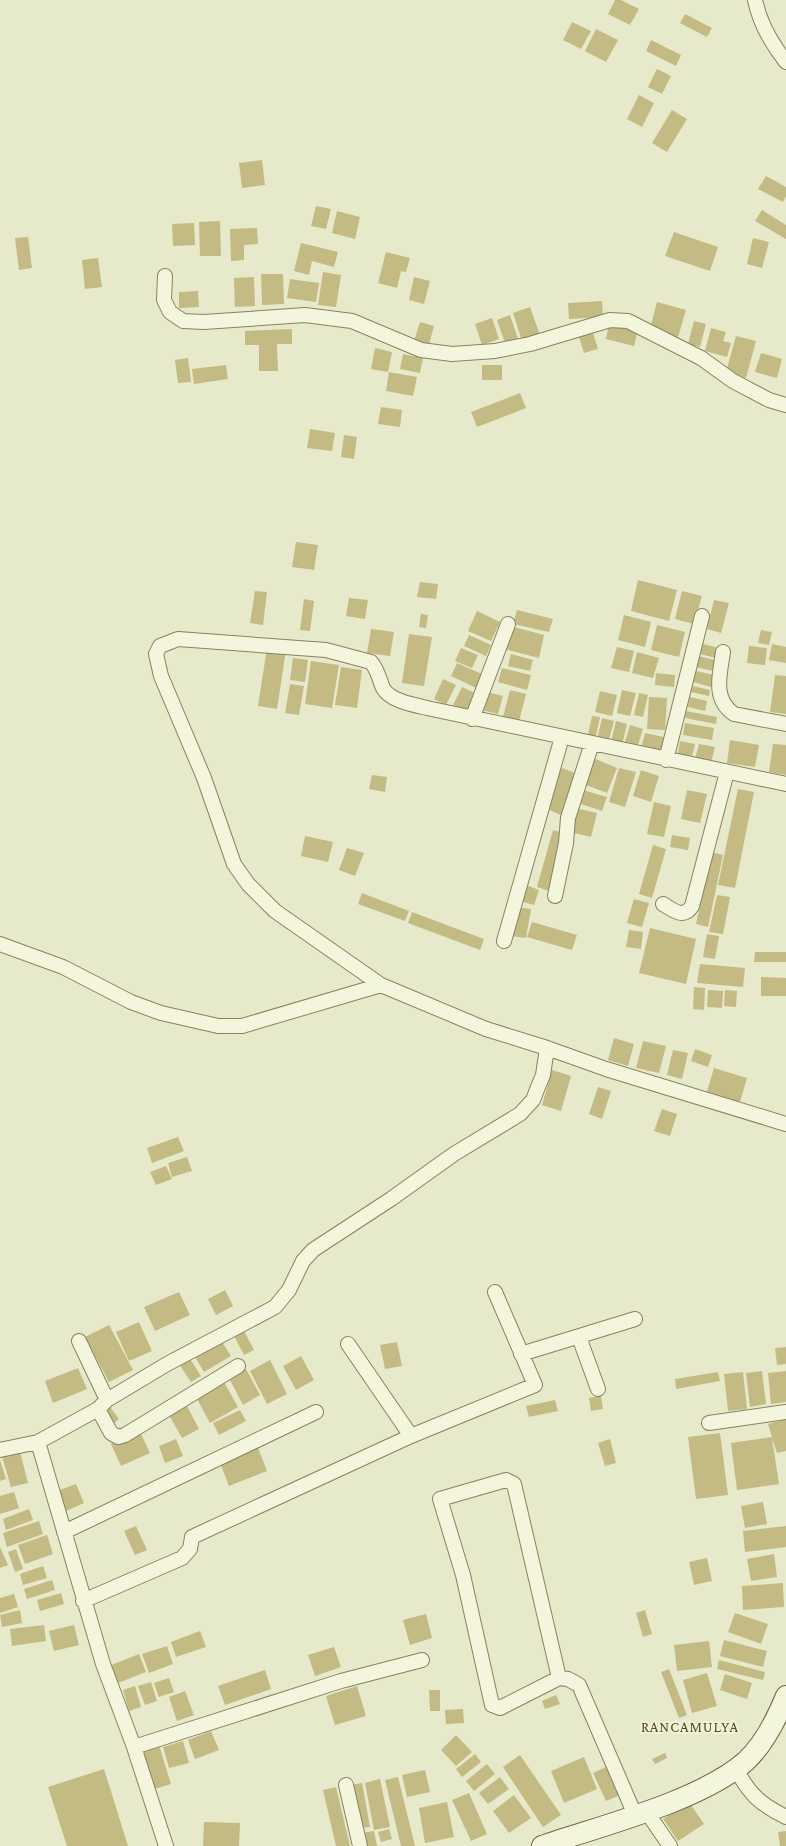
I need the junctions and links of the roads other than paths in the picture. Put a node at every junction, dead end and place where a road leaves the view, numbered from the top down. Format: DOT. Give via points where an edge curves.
graph roads {
  1 [pos="755,0"];
  2 [pos="786,62"];
  3 [pos="164,276"];
  4 [pos="786,405"];
  5 [pos="702,616"];
  6 [pos="508,624"];
  7 [pos="723,652"];
  8 [pos="472,719"];
  9 [pos="786,724"];
  10 [pos="562,737"];
  11 [pos="592,743"];
  12 [pos="666,760"];
  13 [pos="727,772"];
  14 [pos="786,784"];
  15 [pos="555,896"];
  16 [pos="663,904"];
  17 [pos="504,942"];
  18 [pos="0,944"];
  19 [pos="381,985"];
  20 [pos="547,1048"];
  21 [pos="786,1124"];
  22 [pos="495,1292"];
  23 [pos="635,1319"];
  24 [pos="579,1336"];
  25 [pos="79,1341"];
  26 [pos="348,1344"];
  27 [pos="521,1354"];
  28 [pos="238,1366"];
  29 [pos="598,1389"];
  30 [pos="102,1404"];
  31 [pos="316,1412"];
  32 [pos="786,1412"];
  33 [pos="709,1423"];
  34 [pos="411,1436"];
  35 [pos="38,1442"];
  36 [pos="0,1450"];
  37 [pos="64,1532"];
  38 [pos="83,1602"];
  39 [pos="422,1660"];
  40 [pos="559,1678"];
  41 [pos="786,1696"];
  42 [pos="134,1747"];
  43 [pos="736,1769"];
  44 [pos="346,1785"];
  45 [pos="640,1813"];
  46 [pos="786,1816"];
  47 [pos="166,1846"];
  48 [pos="360,1846"];
  49 [pos="542,1846"];
  50 [pos="670,1846"];
  1 -- 2 [label="street" via="758,17 769,39"];
  3 -- 4 [label="street" via="164,300 170,312 183,321 305,315 352,321 421,350 452,354 496,351 610,320 628,321 701,358 733,381"];
  5 -- 12 [label="street"];
  6 -- 8 [label="street"];
  7 -- 9 [label="street" via="718,691 728,710"];
  8 -- 10 [label="street"];
  8 -- 19 [label="street" via="390,695 371,662 326,650 178,639 160,646 156,654 161,676 240,873 275,911"];
  10 -- 11 [label="street"];
  10 -- 17 [label="street"];
  11 -- 12 [label="street"];
  11 -- 15 [label="street" via="568,818"];
  12 -- 13 [label="street"];
  13 -- 14 [label="street"];
  13 -- 16 [label="street" via="692,906 682,914"];
  18 -- 19 [label="street" via="63,967 130,1002 218,1026 242,1026"];
  19 -- 20 [label="street" via="486,1029"];
  20 -- 21 [label="street"];
  20 -- 30 [label="street" via="538,1088 533,1100 520,1114 313,1250 302,1261 289,1290 275,1307 167,1364"];
  22 -- 27 [label="street"];
  23 -- 24 [label="street"];
  24 -- 27 [label="street"];
  24 -- 29 [label="street"];
  25 -- 30 [label="street"];
  26 -- 34 [label="street"];
  27 -- 34 [label="street" via="534,1386"];
  28 -- 30 [label="street" via="118,1437 111,1433"];
  30 -- 35 [label="street"];
  31 -- 37 [label="street"];
  32 -- 33 [label="street"];
  34 -- 38 [label="street" via="192,1537 190,1549 182,1558"];
  35 -- 36 [label="street"];
  35 -- 37 [label="street"];
  37 -- 38 [label="street"];
  38 -- 42 [label="street" via="102,1664"];
  39 -- 42 [label="street" via="341,1681"];
  40 -- 40 [label="street" via="514,1484 506,1480 440,1499 463,1575 492,1705 500,1708"];
  40 -- 45 [label="street" via="579,1685"];
  41 -- 43 [label="main road" via="761,1743"];
  42 -- 47 [label="street"];
  43 -- 45 [label="main road" via="715,1782"];
  43 -- 46 [label="street" via="746,1789 758,1802"];
  44 -- 48 [label="street"];
  45 -- 49 [label="main road"];
  45 -- 50 [label="street"];
}
